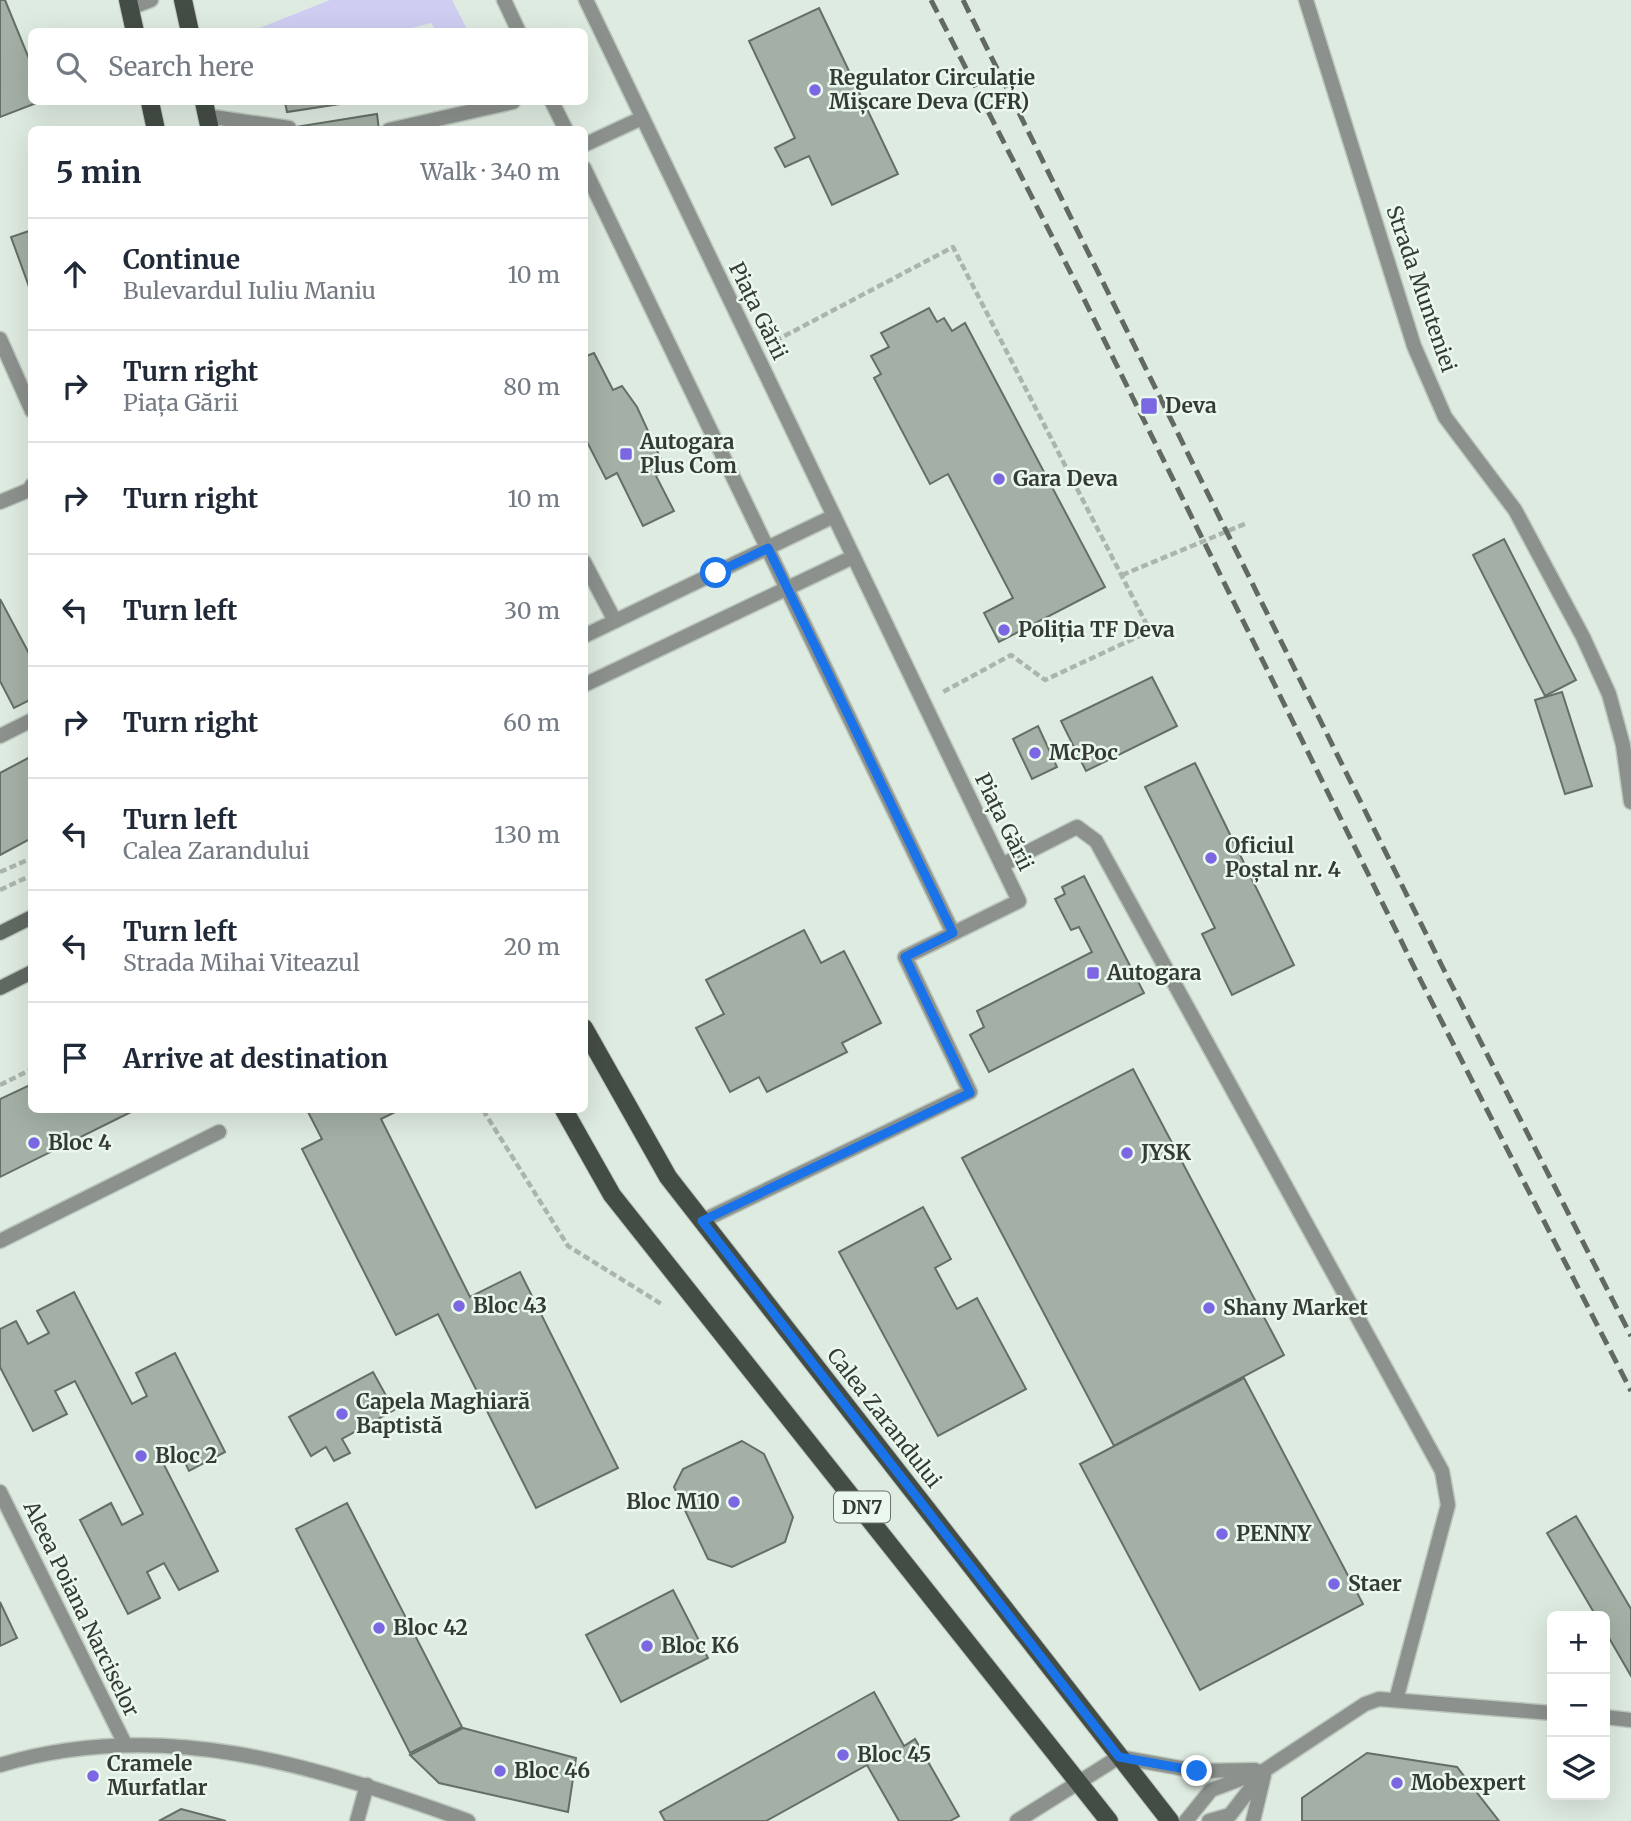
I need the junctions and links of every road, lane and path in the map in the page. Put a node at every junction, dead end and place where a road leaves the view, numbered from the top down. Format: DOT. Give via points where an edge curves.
graph roads {
  1 [pos="151,0"];
  2 [pos="183,0"];
  3 [pos="504,0"];
  4 [pos="586,0"];
  5 [pos="1306,0"];
  6 [pos="129,4"];
  7 [pos="134,28"];
  8 [pos="189,28"];
  9 [pos="517,28"];
  10 [pos="151,105"];
  11 [pos="500,105"];
  12 [pos="554,105"];
  13 [pos="207,116"];
  14 [pos="642,118"];
  15 [pos="155,126"];
  16 [pos="275,126"];
  17 [pos="407,126"];
  18 [pos="564,126"];
  19 [pos="588,143"];
  20 [pos="588,176"];
  21 [pos="0,339"];
  22 [pos="755,352"];
  23 [pos="28,402"];
  24 [pos="28,490"];
  25 [pos="0,502"];
  26 [pos="834,516"];
  27 [pos="1247,523"];
  28 [pos="768,548"];
  29 [pos="853,556"];
  30 [pos="588,570"];
  31 [pos="1122,575"];
  32 [pos="787,589"];
  33 [pos="615,621"];
  34 [pos="588,634"];
  35 [pos="588,683"];
  36 [pos="924,703"];
  37 [pos="28,722"];
  38 [pos="0,736"];
  39 [pos="1631,802"];
  40 [pos="28,860"];
  41 [pos="1002,865"];
  42 [pos="0,872"];
  43 [pos="28,877"];
  44 [pos="0,890"];
  45 [pos="28,919"];
  46 [pos="0,933"];
  47 [pos="953,933"];
  48 [pos="28,974"];
  49 [pos="0,988"];
  50 [pos="588,1035"];
  51 [pos="28,1071"];
  52 [pos="0,1085"];
  53 [pos="485,1113"];
  54 [pos="566,1113"];
  55 [pos="219,1132"];
  56 [pos="702,1221"];
  57 [pos="0,1241"];
  58 [pos="668,1312"];
  59 [pos="0,1493"];
  60 [pos="1396,1700"];
  61 [pos="1547,1713"];
  62 [pos="1610,1718"];
  63 [pos="1631,1720"];
  64 [pos="125,1744"];
  65 [pos="1119,1757"];
  66 [pos="0,1765"];
  67 [pos="1265,1770"];
  68 [pos="1078,1782"];
  69 [pos="367,1785"];
  70 [pos="357,1821"];
  71 [pos="468,1821"];
  72 [pos="1017,1821"];
  73 [pos="1109,1821"];
  74 [pos="1170,1821"];
  75 [pos="1186,1821"];
  76 [pos="1209,1821"];
  77 [pos="1253,1821"];
  1 -- 6 [label="street"];
  2 -- 8 [label="main road"];
  3 -- 9 [label="street"];
  4 -- 14 [label="street, Piața Gării"];
  5 -- 39 [label="street, Strada Munteniei" via="1414,346 1445,417 1515,510 1583,637 1609,694"];
  6 -- 7 [label="main road"];
  10 -- 15 [label="main road"];
  11 -- 17 [label="street"];
  12 -- 18 [label="street"];
  13 -- 16 [label="street"];
  14 -- 19 [label="street"];
  14 -- 22 [label="street, Piața Gării"];
  20 -- 28 [label="street"];
  21 -- 23 [label="street"];
  22 -- 26 [label="street, Piața Gării"];
  22 -- 31 [label="path" via="953,247"];
  24 -- 25 [label="street"];
  26 -- 28 [label="street"];
  26 -- 29 [label="street, Piața Gării"];
  27 -- 31 [label="path"];
  28 -- 32 [label="street"];
  28 -- 33 [label="street"];
  29 -- 32 [label="street"];
  29 -- 36 [label="street, Piața Gării"];
  30 -- 33 [label="street"];
  31 -- 36 [label="path" via="1150,631 1045,680 1011,655"];
  32 -- 35 [label="street"];
  32 -- 47 [label="street"];
  33 -- 34 [label="street"];
  36 -- 41 [label="street, Piața Gării"];
  37 -- 38 [label="street"];
  40 -- 42 [label="path"];
  41 -- 47 [label="street, Piața Gării" via="1019,901"];
  41 -- 60 [label="street" via="1077,827 1096,841 1442,1471 1448,1504"];
  43 -- 44 [label="path"];
  45 -- 46 [label="main road"];
  47 -- 56 [label="street" via="905,957 970,1093"];
  48 -- 49 [label="main road"];
  50 -- 56 [label="main road, Calea Zarandului / DN7" via="668,1177"];
  51 -- 52 [label="path"];
  53 -- 58 [label="path" via="568,1245 660,1302"];
  54 -- 68 [label="main road, DN7" via="612,1195"];
  55 -- 57 [label="street"];
  56 -- 65 [label="main road, Calea Zarandului / DN7"];
  59 -- 64 [label="street, Aleea Poiana Narciselor"];
  60 -- 61 [label="street"];
  60 -- 67 [label="street" via="1365,1703"];
  62 -- 63 [label="street"];
  64 -- 66 [label="street"];
  64 -- 69 [label="street" via="230,1751"];
  65 -- 67 [label="street" via="1197,1771"];
  65 -- 68 [label="street"];
  65 -- 74 [label="main road, Calea Zarandului / DN7"];
  67 -- 75 [label="street" via="1212,1790"];
  67 -- 76 [label="street" via="1230,1815"];
  67 -- 77 [label="street"];
  68 -- 72 [label="street"];
  68 -- 73 [label="main road, DN7"];
  69 -- 70 [label="street"];
  69 -- 71 [label="street"];
}
